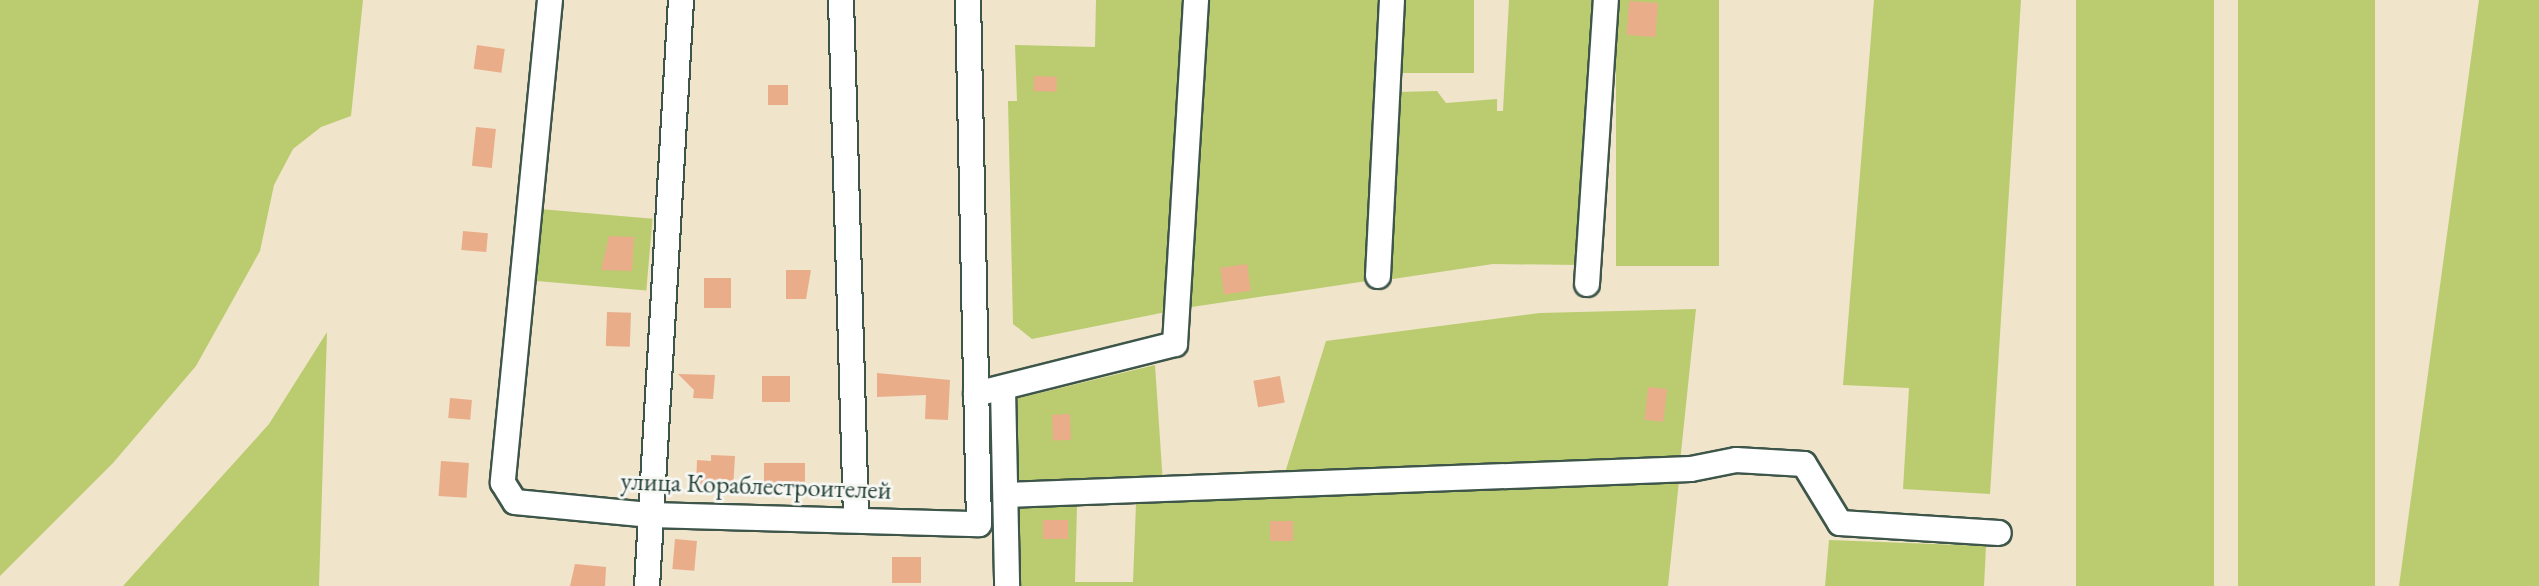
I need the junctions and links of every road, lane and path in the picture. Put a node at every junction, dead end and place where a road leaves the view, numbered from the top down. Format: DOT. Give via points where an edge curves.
graph roads {
  1 [pos="550,0"];
  2 [pos="681,0"];
  3 [pos="841,0"];
  4 [pos="968,0"];
  5 [pos="1196,0"];
  6 [pos="1392,0"];
  7 [pos="1606,0"];
  8 [pos="1378,276"];
  9 [pos="1587,284"];
  10 [pos="1003,388"];
  11 [pos="976,394"];
  12 [pos="1006,495"];
  13 [pos="651,515"];
  14 [pos="856,519"];
  15 [pos="1999,533"];
  16 [pos="647,586"];
  17 [pos="1007,586"];
  1 -- 13 [label="street, улица Кораблестроителей" via="503,482 515,502"];
  2 -- 13 [label="street"];
  3 -- 14 [label="street"];
  4 -- 11 [label="street, улица Кораблестроителей"];
  5 -- 10 [label="street" via="1175,344"];
  6 -- 8 [label="street"];
  7 -- 9 [label="street"];
  10 -- 11 [label="street"];
  10 -- 12 [label="street"];
  11 -- 14 [label="street, улица Кораблестроителей" via="979,524"];
  12 -- 15 [label="street" via="1691,469 1735,460 1804,464 1840,523"];
  12 -- 17 [label="street"];
  13 -- 14 [label="street, улица Кораблестроителей"];
  13 -- 16 [label="street"];
}
